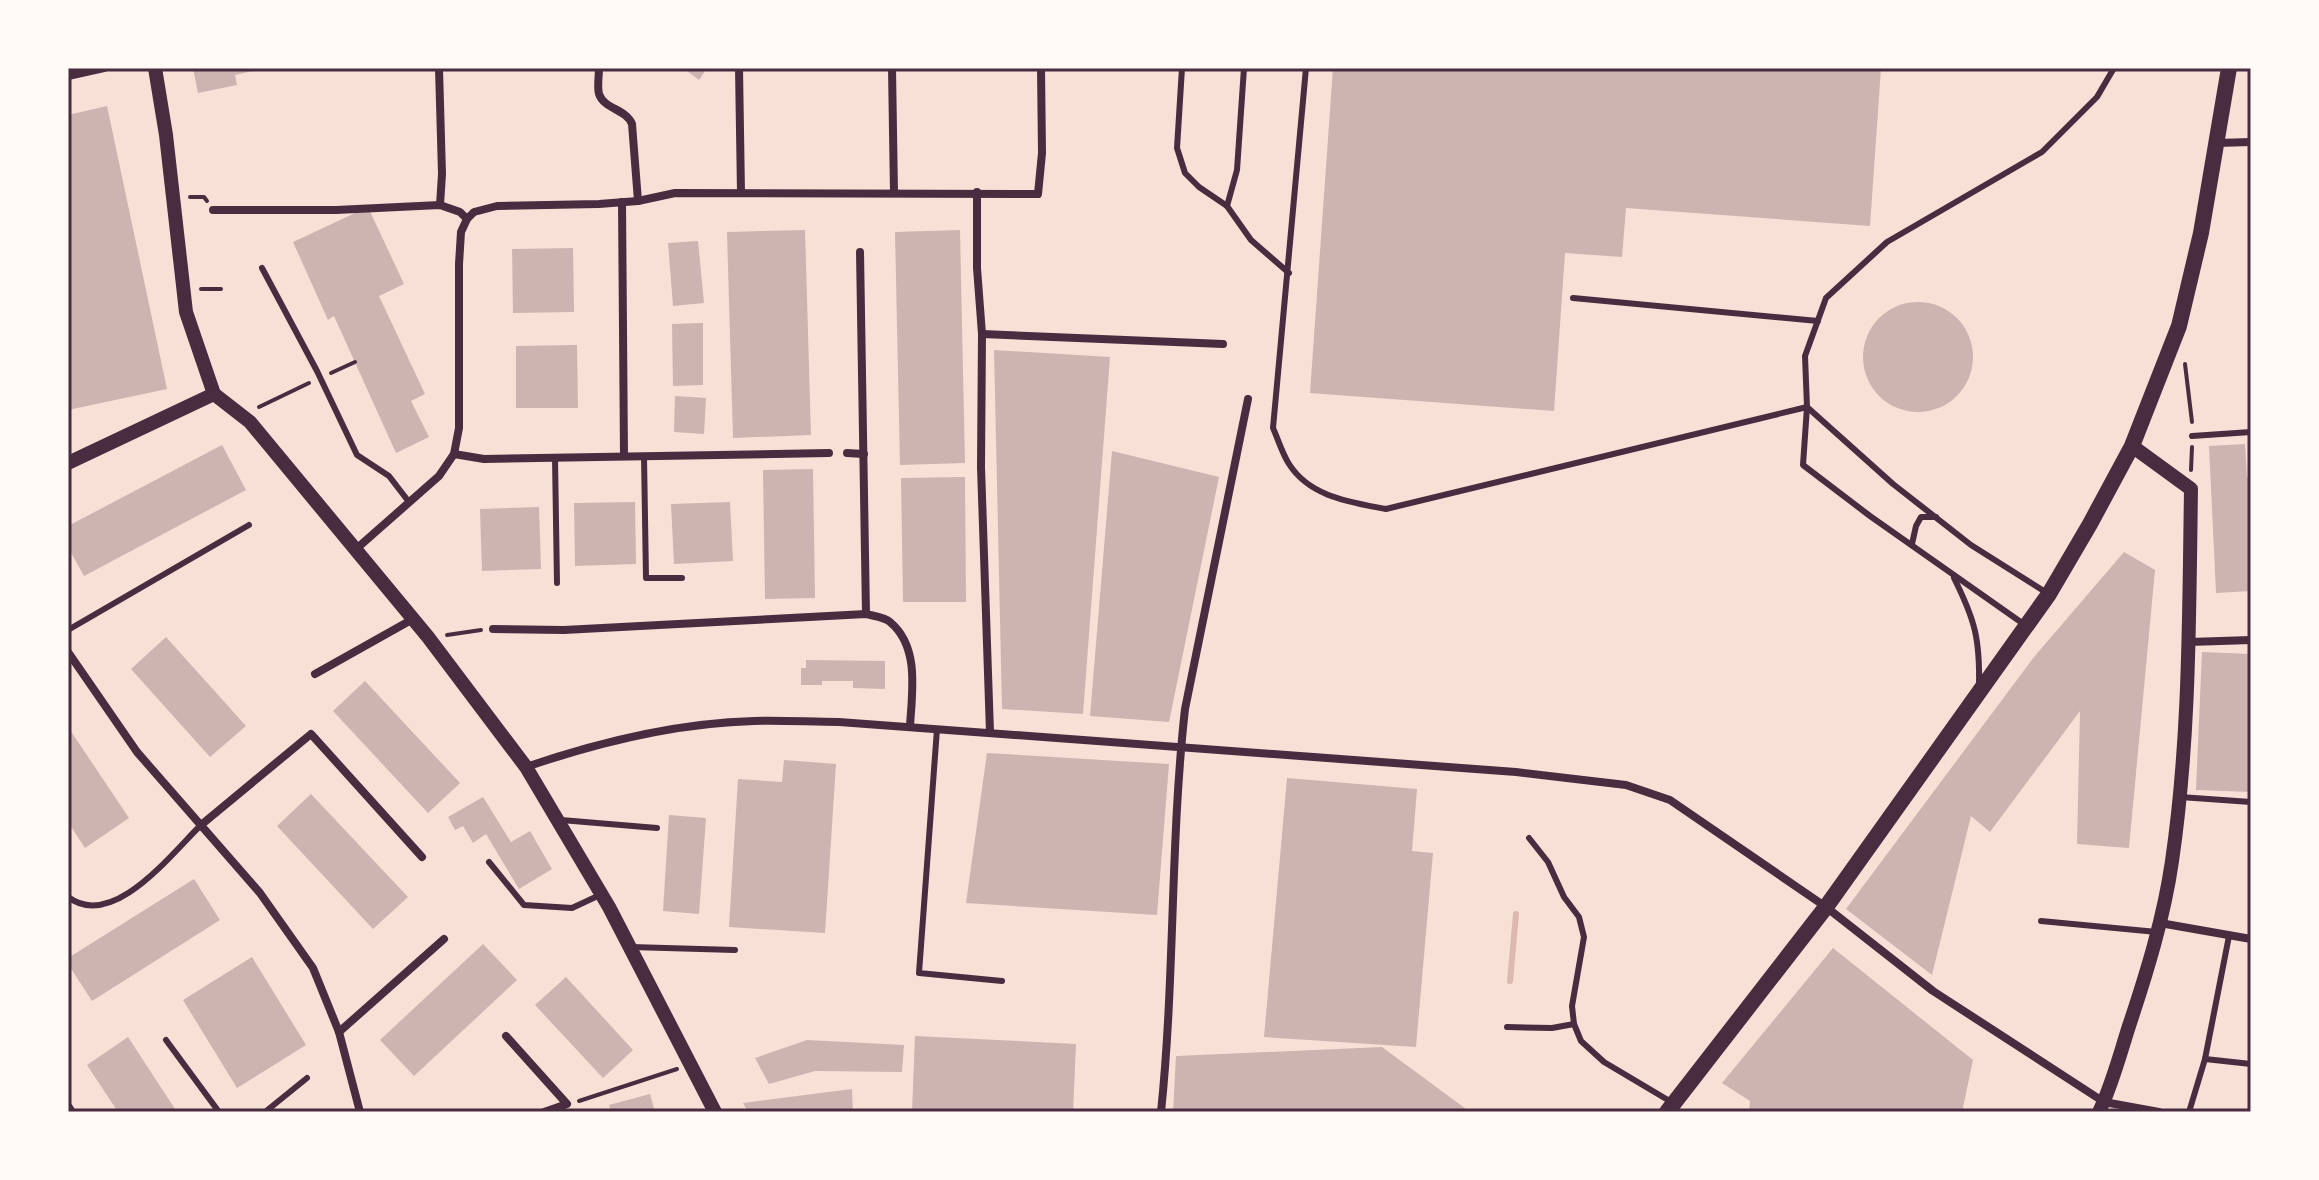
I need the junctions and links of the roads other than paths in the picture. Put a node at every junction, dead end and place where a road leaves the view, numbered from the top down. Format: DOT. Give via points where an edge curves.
graph roads {
  1 [pos="104,68"];
  2 [pos="155,68"];
  3 [pos="439,68"];
  4 [pos="599,68"];
  5 [pos="739,68"];
  6 [pos="892,68"];
  7 [pos="1041,68"];
  8 [pos="1182,68"];
  9 [pos="1244,68"];
  10 [pos="1306,68"];
  11 [pos="2114,68"];
  12 [pos="2229,68"];
  13 [pos="68,76"];
  14 [pos="2251,142"];
  15 [pos="2217,143"];
  16 [pos="977,192"];
  17 [pos="741,193"];
  18 [pos="894,193"];
  19 [pos="638,201"];
  20 [pos="622,202"];
  21 [pos="440,205"];
  22 [pos="1227,206"];
  23 [pos="213,210"];
  24 [pos="467,219"];
  25 [pos="860,252"];
  26 [pos="262,268"];
  27 [pos="1289,273"];
  28 [pos="1573,298"];
  29 [pos="1818,321"];
  30 [pos="982,334"];
  31 [pos="1223,344"];
  32 [pos="214,394"];
  33 [pos="1248,399"];
  34 [pos="1807,407"];
  35 [pos="2251,432"];
  36 [pos="2192,436"];
  37 [pos="2132,446"];
  38 [pos="829,453"];
  39 [pos="847,453"];
  40 [pos="454,454"];
  41 [pos="864,454"];
  42 [pos="624,456"];
  43 [pos="644,456"];
  44 [pos="555,458"];
  45 [pos="68,463"];
  46 [pos="409,502"];
  47 [pos="1936,517"];
  48 [pos="249,525"];
  49 [pos="1912,544"];
  50 [pos="355,550"];
  51 [pos="1952,575"];
  52 [pos="682,578"];
  53 [pos="557,583"];
  54 [pos="2049,594"];
  55 [pos="866,614"];
  56 [pos="413,619"];
  57 [pos="2025,625"];
  58 [pos="493,629"];
  59 [pos="68,630"];
  60 [pos="2251,640"];
  61 [pos="2189,642"];
  62 [pos="68,652"];
  63 [pos="315,674"];
  64 [pos="1979,691"];
  65 [pos="910,726"];
  66 [pos="937,729"];
  67 [pos="990,732"];
  68 [pos="1180,747"];
  69 [pos="526,767"];
  70 [pos="2180,797"];
  71 [pos="2251,802"];
  72 [pos="557,820"];
  73 [pos="201,825"];
  74 [pos="657,828"];
  75 [pos="1529,838"];
  76 [pos="422,857"];
  77 [pos="489,862"];
  78 [pos="602,894"];
  79 [pos="68,897"];
  80 [pos="1826,907"];
  81 [pos="2041,921"];
  82 [pos="2159,928"];
  83 [pos="2229,936"];
  84 [pos="444,939"];
  85 [pos="2251,939"];
  86 [pos="630,947"];
  87 [pos="735,950"];
  88 [pos="1002,981"];
  89 [pos="1574,1024"];
  90 [pos="1507,1027"];
  91 [pos="339,1032"];
  92 [pos="506,1036"];
  93 [pos="166,1040"];
  94 [pos="2205,1059"];
  95 [pos="2251,1064"];
  96 [pos="307,1078"];
  97 [pos="68,1106"];
  98 [pos="2102,1107"];
  99 [pos="568,1108"];
  100 [pos="1670,1108"];
  101 [pos="72,1112"];
  102 [pos="219,1112"];
  103 [pos="265,1112"];
  104 [pos="360,1112"];
  105 [pos="544,1112"];
  106 [pos="715,1112"];
  107 [pos="1161,1112"];
  108 [pos="2159,1112"];
  109 [pos="2189,1112"];
  1 -- 13 [label="street"];
  2 -- 32 [label="street" via="186,312"];
  3 -- 21 [label="street"];
  4 -- 19 [label="street" via="599,94 632,124"];
  5 -- 17 [label="street"];
  6 -- 18 [label="street"];
  7 -- 16 [label="street" via="1038,194"];
  8 -- 22 [label="lane" via="1177,148 1185,173"];
  9 -- 22 [label="lane" via="1237,170"];
  10 -- 27 [label="lane"];
  11 -- 29 [label="lane" via="2097,97 2042,152 1887,242 1826,298"];
  12 -- 15 [label="main road"];
  14 -- 15 [label="street"];
  15 -- 37 [label="main road" via="2179,326"];
  16 -- 18 [label="street"];
  16 -- 30 [label="street"];
  17 -- 18 [label="street"];
  17 -- 19 [label="street" via="675,193"];
  19 -- 20 [label="street"];
  20 -- 24 [label="street" via="497,206"];
  20 -- 42 [label="street"];
  21 -- 23 [label="street"];
  21 -- 24 [label="street"];
  22 -- 27 [label="lane" via="1251,240"];
  24 -- 40 [label="street" via="459,264 459,428"];
  25 -- 41 [label="street"];
  26 -- 46 [label="lane" via="357,455 389,476"];
  27 -- 34 [label="lane" via="1273,428 1289,464 1304,481 1334,499 1386,509"];
  28 -- 29 [label="lane"];
  29 -- 34 [label="lane" via="1805,356"];
  30 -- 31 [label="street"];
  30 -- 67 [label="street"];
  32 -- 45 [label="street"];
  32 -- 50 [label="street" via="246,419"];
  33 -- 68 [label="street"];
  34 -- 47 [label="lane"];
  34 -- 49 [label="lane" via="1803,465"];
  35 -- 36 [label="lane"];
  37 -- 54 [label="main road"];
  37 -- 61 [label="street" via="2191,489"];
  38 -- 43 [label="street"];
  39 -- 41 [label="street"];
  40 -- 44 [label="street"];
  40 -- 46 [label="street" via="439,476"];
  41 -- 55 [label="street"];
  42 -- 43 [label="street"];
  42 -- 44 [label="street"];
  43 -- 52 [label="lane" via="646,578"];
  44 -- 53 [label="lane"];
  46 -- 50 [label="street"];
  47 -- 49 [label="lane" via="1921,517"];
  47 -- 54 [label="lane"];
  48 -- 59 [label="lane"];
  49 -- 51 [label="lane"];
  50 -- 56 [label="street"];
  51 -- 57 [label="lane"];
  51 -- 64 [label="lane" via="1978,636"];
  54 -- 57 [label="main road"];
  55 -- 58 [label="street"];
  55 -- 65 [label="street" via="889,620 903,639 912,662"];
  56 -- 63 [label="street"];
  56 -- 69 [label="street"];
  57 -- 64 [label="main road"];
  60 -- 61 [label="street"];
  61 -- 70 [label="street"];
  62 -- 73 [label="street" via="137,752"];
  64 -- 80 [label="main road"];
  65 -- 66 [label="street"];
  65 -- 69 [label="street" via="751,721 675,729"];
  66 -- 67 [label="street"];
  66 -- 88 [label="lane" via="919,973"];
  67 -- 68 [label="street"];
  68 -- 80 [label="street" via="1626,785 1670,800"];
  68 -- 107 [label="street"];
  69 -- 72 [label="street"];
  70 -- 71 [label="lane"];
  70 -- 82 [label="street"];
  72 -- 74 [label="lane"];
  72 -- 78 [label="street"];
  73 -- 76 [label="street" via="311,734"];
  73 -- 79 [label="lane" via="148,878 113,902 79,905"];
  73 -- 91 [label="street" via="260,893 313,968"];
  75 -- 89 [label="lane" via="1579,917 1584,937 1572,1006"];
  77 -- 78 [label="lane" via="524,905 572,908"];
  78 -- 86 [label="street"];
  80 -- 98 [label="street" via="1933,991"];
  80 -- 100 [label="main road"];
  81 -- 82 [label="lane"];
  82 -- 83 [label="street"];
  82 -- 98 [label="street"];
  83 -- 85 [label="street"];
  83 -- 94 [label="lane"];
  84 -- 91 [label="street"];
  86 -- 87 [label="lane"];
  86 -- 106 [label="street"];
  89 -- 90 [label="lane"];
  89 -- 100 [label="lane" via="1581,1041 1604,1062"];
  91 -- 104 [label="street"];
  92 -- 99 [label="street"];
  93 -- 102 [label="lane"];
  94 -- 95 [label="lane"];
  94 -- 109 [label="lane"];
  96 -- 103 [label="lane"];
  97 -- 101 [label="street"];
  98 -- 108 [label="street"];
  99 -- 105 [label="street"];
}
